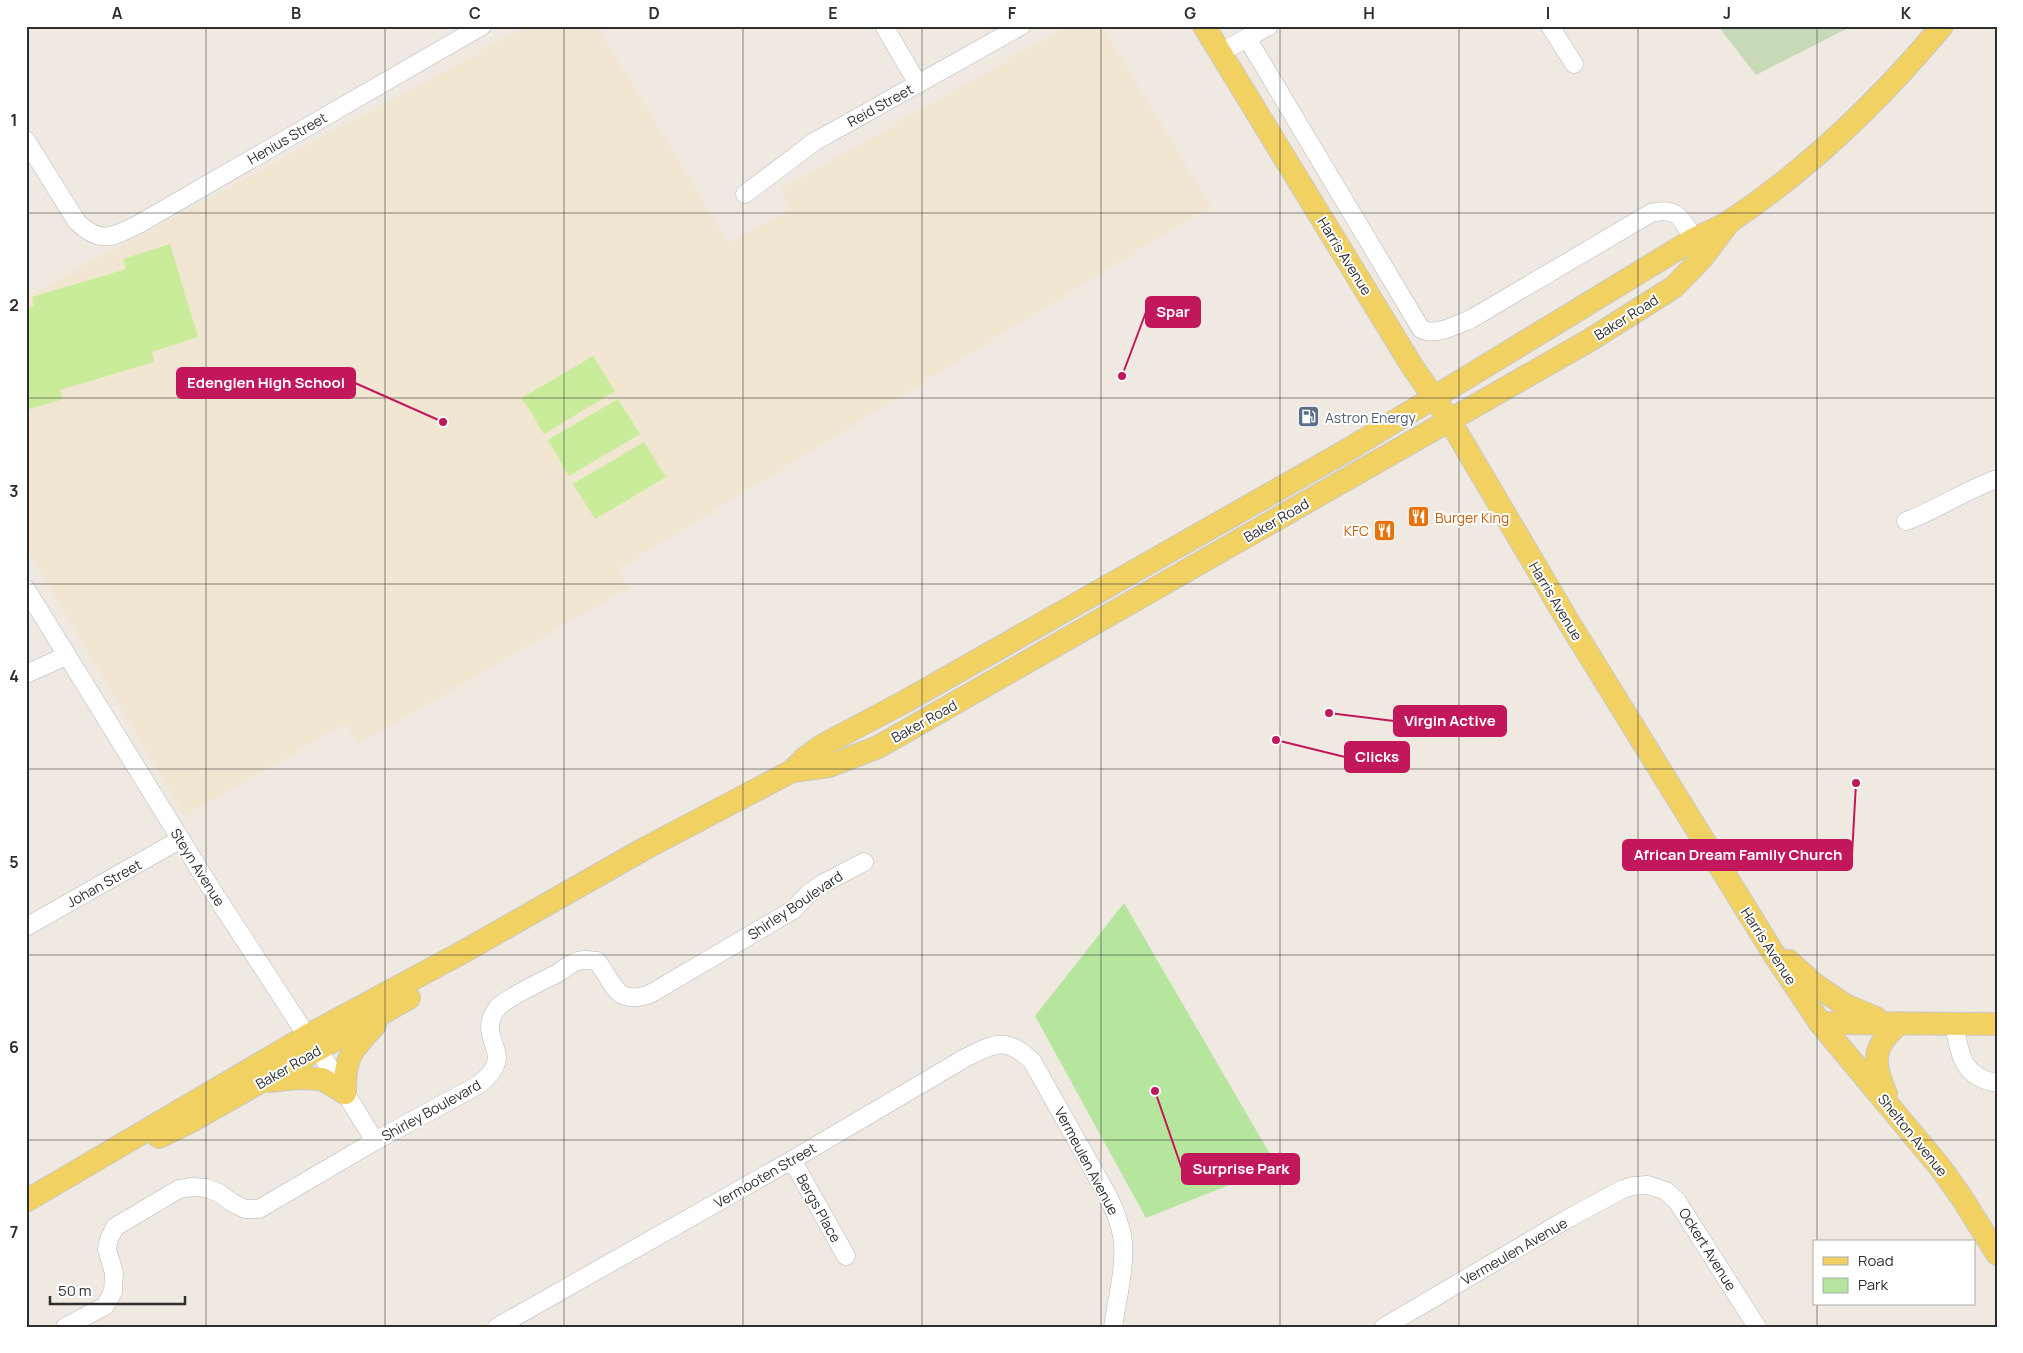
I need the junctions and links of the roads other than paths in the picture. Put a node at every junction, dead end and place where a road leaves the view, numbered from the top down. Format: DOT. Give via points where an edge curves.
graph roads {
  1 [pos="482,26"];
  2 [pos="884,26"];
  3 [pos="1021,26"];
  4 [pos="1204,26"];
  5 [pos="1270,26"];
  6 [pos="1550,26"];
  7 [pos="1942,26"];
  8 [pos="1246,38"];
  9 [pos="1220,53"];
  10 [pos="1574,64"];
  11 [pos="918,84"];
  12 [pos="26,140"];
  13 [pos="745,194"];
  14 [pos="1730,221"];
  15 [pos="1694,239"];
  16 [pos="1434,398"];
  17 [pos="1450,421"];
  18 [pos="1997,479"];
  19 [pos="1906,521"];
  20 [pos="26,589"];
  21 [pos="66,656"];
  22 [pos="26,674"];
  23 [pos="792,771"];
  24 [pos="181,840"];
  25 [pos="864,862"];
  26 [pos="26,927"];
  27 [pos="1772,951"];
  28 [pos="463,952"];
  29 [pos="389,1009"];
  30 [pos="1899,1022"];
  31 [pos="1820,1023"];
  32 [pos="1954,1024"];
  33 [pos="1997,1024"];
  34 [pos="312,1042"];
  35 [pos="1032,1061"];
  36 [pos="262,1082"];
  37 [pos="1997,1083"];
  38 [pos="345,1092"];
  39 [pos="1891,1107"];
  40 [pos="375,1141"];
  41 [pos="98,1160"];
  42 [pos="792,1160"];
  43 [pos="1648,1185"];
  44 [pos="26,1201"];
  45 [pos="1997,1254"];
  46 [pos="846,1256"];
  47 [pos="65,1327"];
  48 [pos="497,1327"];
  49 [pos="1113,1327"];
  50 [pos="1384,1327"];
  51 [pos="1757,1327"];
  1 -- 12 [label="street, Henius Street" via="116,235 100,237 77,222"];
  2 -- 11 [label="street"];
  3 -- 11 [label="street, Reid Street"];
  4 -- 9 [label="main road, Harris Avenue"];
  5 -- 8 [label="street"];
  6 -- 10 [label="street"];
  7 -- 14 [label="main road, Baker Road" via="1907,68 1829,144"];
  8 -- 9 [label="street"];
  8 -- 15 [label="street" via="1424,331 1432,332 1471,319 1651,212 1660,210 1676,214"];
  9 -- 16 [label="main road, Harris Avenue"];
  11 -- 13 [label="street, Reid Street" via="814,142"];
  14 -- 15 [label="main road, Baker Road"];
  14 -- 17 [label="main road, Baker Road" via="1702,258 1674,287"];
  15 -- 16 [label="main road, Baker Road"];
  16 -- 17 [label="main road, Harris Avenue"];
  16 -- 23 [label="main road, Baker Road" via="824,745"];
  17 -- 23 [label="main road, Baker Road" via="878,747 829,766"];
  17 -- 27 [label="main road, Harris Avenue" via="1568,621"];
  18 -- 19 [label="street"];
  20 -- 21 [label="street, Steyn Avenue"];
  21 -- 22 [label="street"];
  21 -- 24 [label="street, Steyn Avenue"];
  23 -- 28 [label="main road, Baker Road" via="644,849"];
  24 -- 26 [label="street, Johan Street"];
  24 -- 34 [label="street, Steyn Avenue"];
  25 -- 40 [label="street, Shirley Boulevard" via="816,889 793,910 650,994 624,997 597,961 588,960 577,962 534,986 499,1006 492,1015 490,1023 497,1050 496,1064 490,1076"];
  27 -- 30 [label="main road" via="1845,1006 1876,1018"];
  27 -- 31 [label="main road, Harris Avenue"];
  28 -- 29 [label="main road, Baker Road" via="439,981"];
  28 -- 34 [label="main road, Baker Road"];
  29 -- 34 [label="main road, Baker Road"];
  29 -- 38 [label="main road" via="353,1048 344,1072"];
  30 -- 31 [label="main road"];
  30 -- 32 [label="main road"];
  30 -- 39 [label="main road" via="1882,1042 1876,1058 1879,1078"];
  31 -- 39 [label="main road, Shelton Avenue"];
  32 -- 33 [label="main road"];
  32 -- 37 [label="street" via="1968,1070 1974,1076"];
  34 -- 36 [label="main road, Baker Road"];
  34 -- 38 [label="street, Steyn Avenue"];
  34 -- 41 [label="main road, Baker Road" via="175,1112"];
  35 -- 42 [label="street, Vermooten Street" via="1011,1045 988,1047"];
  35 -- 49 [label="street, Vermeulen Avenue" via="1118,1217 1122,1260"];
  36 -- 38 [label="main road" via="322,1079"];
  36 -- 41 [label="main road, Baker Road" via="167,1134"];
  38 -- 40 [label="street, Steyn Avenue"];
  39 -- 45 [label="main road, Shelton Avenue" via="1946,1175"];
  40 -- 47 [label="street, Shirley Boulevard" via="260,1209 245,1209 219,1193 193,1187 179,1190 115,1226 108,1238 107,1249 114,1273 113,1292 105,1306"];
  41 -- 44 [label="main road, Baker Road"];
  42 -- 46 [label="street, Bergs Place"];
  42 -- 48 [label="street, Vermooten Street"];
  43 -- 50 [label="street, Vermeulen Avenue" via="1624,1189"];
  43 -- 51 [label="street, Ockert Avenue" via="1666,1191 1677,1200"];
}
